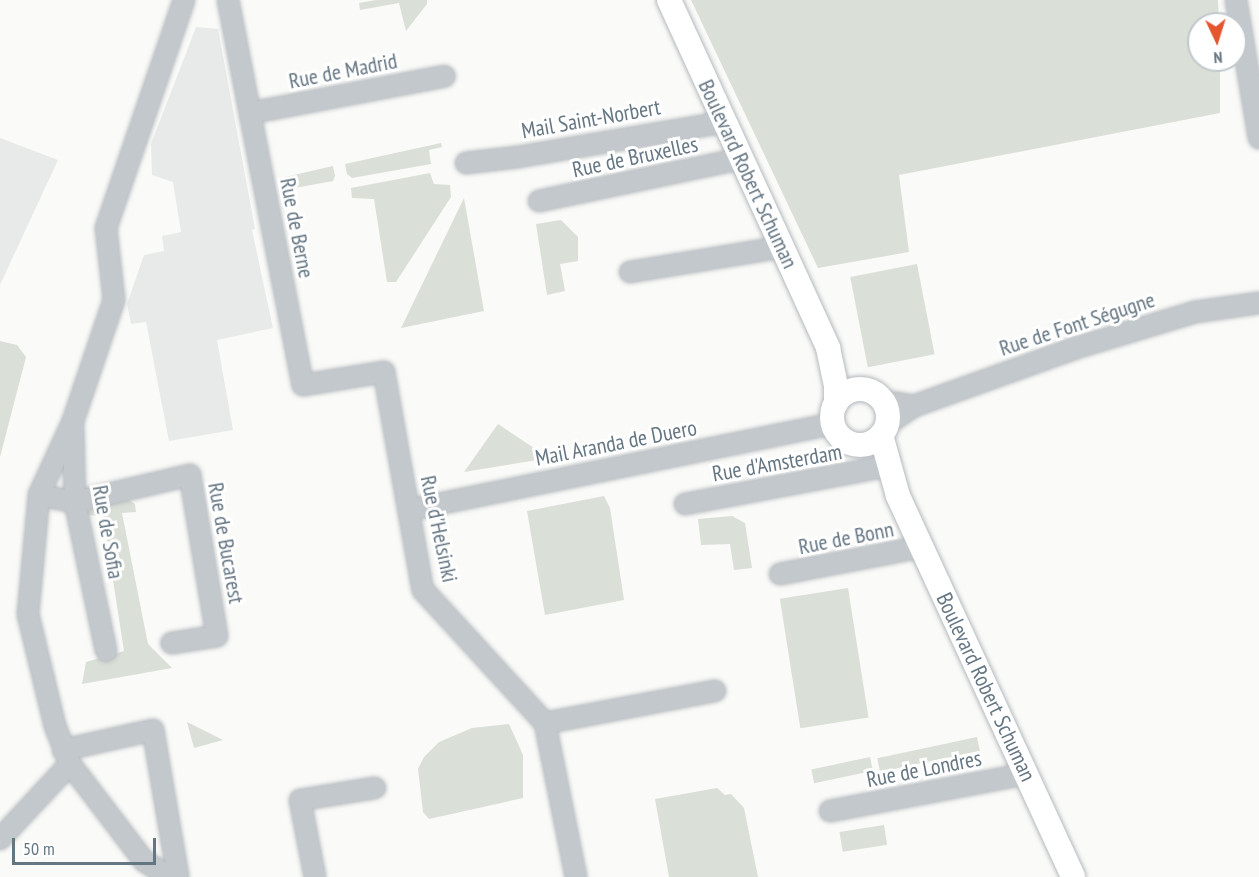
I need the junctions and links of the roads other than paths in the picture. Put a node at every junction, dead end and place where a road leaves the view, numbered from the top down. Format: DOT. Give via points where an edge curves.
graph roads {
  1 [pos="184,0"];
  2 [pos="198,0"];
  3 [pos="228,0"];
  4 [pos="669,0"];
  5 [pos="1236,0"];
  6 [pos="177,26"];
  7 [pos="445,76"];
  8 [pos="1255,91"];
  9 [pos="250,113"];
  10 [pos="724,122"];
  11 [pos="1259,138"];
  12 [pos="740,159"];
  13 [pos="466,163"];
  14 [pos="539,201"];
  15 [pos="782,247"];
  16 [pos="630,272"];
  17 [pos="1259,303"];
  18 [pos="828,348"];
  19 [pos="384,372"];
  20 [pos="858,389"];
  21 [pos="883,402"];
  22 [pos="914,406"];
  23 [pos="834,414"];
  24 [pos="73,421"];
  25 [pos="884,430"];
  26 [pos="856,445"];
  27 [pos="878,468"];
  28 [pos="39,495"];
  29 [pos="898,496"];
  30 [pos="75,502"];
  31 [pos="685,504"];
  32 [pos="409,510"];
  33 [pos="921,547"];
  34 [pos="780,574"];
  35 [pos="172,643"];
  36 [pos="106,651"];
  37 [pos="715,691"];
  38 [pos="545,723"];
  39 [pos="67,757"];
  40 [pos="1026,774"];
  41 [pos="375,788"];
  42 [pos="830,811"];
  43 [pos="0,838"];
  44 [pos="1067,876"];
  45 [pos="169,877"];
  46 [pos="178,877"];
  47 [pos="315,877"];
  48 [pos="576,877"];
  1 -- 6 [label="street"];
  2 -- 6 [label="street"];
  3 -- 9 [label="street, Rue de Berne"];
  4 -- 10 [label="main road, Boulevard Robert Schuman"];
  5 -- 8 [label="street"];
  6 -- 24 [label="street" via="106,228 114,300"];
  7 -- 9 [label="street, Rue de Madrid"];
  8 -- 11 [label="street"];
  9 -- 19 [label="street, Rue de Berne" via="303,385"];
  10 -- 12 [label="main road, Boulevard Robert Schuman"];
  10 -- 13 [label="street, Mail Saint-Norbert"];
  12 -- 14 [label="street, Rue de Bruxelles"];
  12 -- 15 [label="main road, Boulevard Robert Schuman"];
  15 -- 16 [label="street"];
  15 -- 18 [label="main road, Boulevard Robert Schuman"];
  17 -- 22 [label="street, Rue de Font Ségugne" via="1195,312 1132,330"];
  18 -- 20 [label="main road, Boulevard Robert Schuman" via="841,360"];
  18 -- 23 [label="main road, Boulevard Robert Schuman" via="836,386"];
  19 -- 32 [label="street, Rue d'Helsinki"];
  20 -- 21 [label="main road" via="872,392"];
  20 -- 23 [label="main road" via="841,396"];
  21 -- 22 [label="street, Rue de Font Ségugne"];
  21 -- 25 [label="main road" via="887,409"];
  22 -- 25 [label="street, Rue de Font Ségugne"];
  23 -- 26 [label="main road" via="842,438"];
  23 -- 32 [label="street, Mail Aranda de Duero"];
  24 -- 28 [label="street"];
  24 -- 30 [label="street, Rue de Sofia"];
  25 -- 26 [label="main road" via="874,441"];
  25 -- 29 [label="main road, Boulevard Robert Schuman"];
  26 -- 27 [label="main road, Boulevard Robert Schuman"];
  27 -- 29 [label="main road, Boulevard Robert Schuman"];
  27 -- 31 [label="street, Rue d'Amsterdam"];
  28 -- 30 [label="street, Rue de Bucarest"];
  28 -- 39 [label="street" via="28,614"];
  29 -- 33 [label="main road, Boulevard Robert Schuman"];
  30 -- 35 [label="street, Rue de Bucarest" via="190,475 217,636"];
  30 -- 36 [label="street, Rue de Sofia"];
  32 -- 38 [label="street, Rue d'Helsinki" via="423,590"];
  33 -- 34 [label="street, Rue de Bonn"];
  33 -- 40 [label="main road, Boulevard Robert Schuman"];
  37 -- 38 [label="street"];
  38 -- 48 [label="street"];
  39 -- 43 [label="street"];
  39 -- 45 [label="street" via="144,861"];
  39 -- 46 [label="street" via="153,730"];
  40 -- 42 [label="street, Rue de Londres"];
  40 -- 44 [label="main road, Boulevard Robert Schuman"];
  41 -- 47 [label="street" via="300,801"];
}
